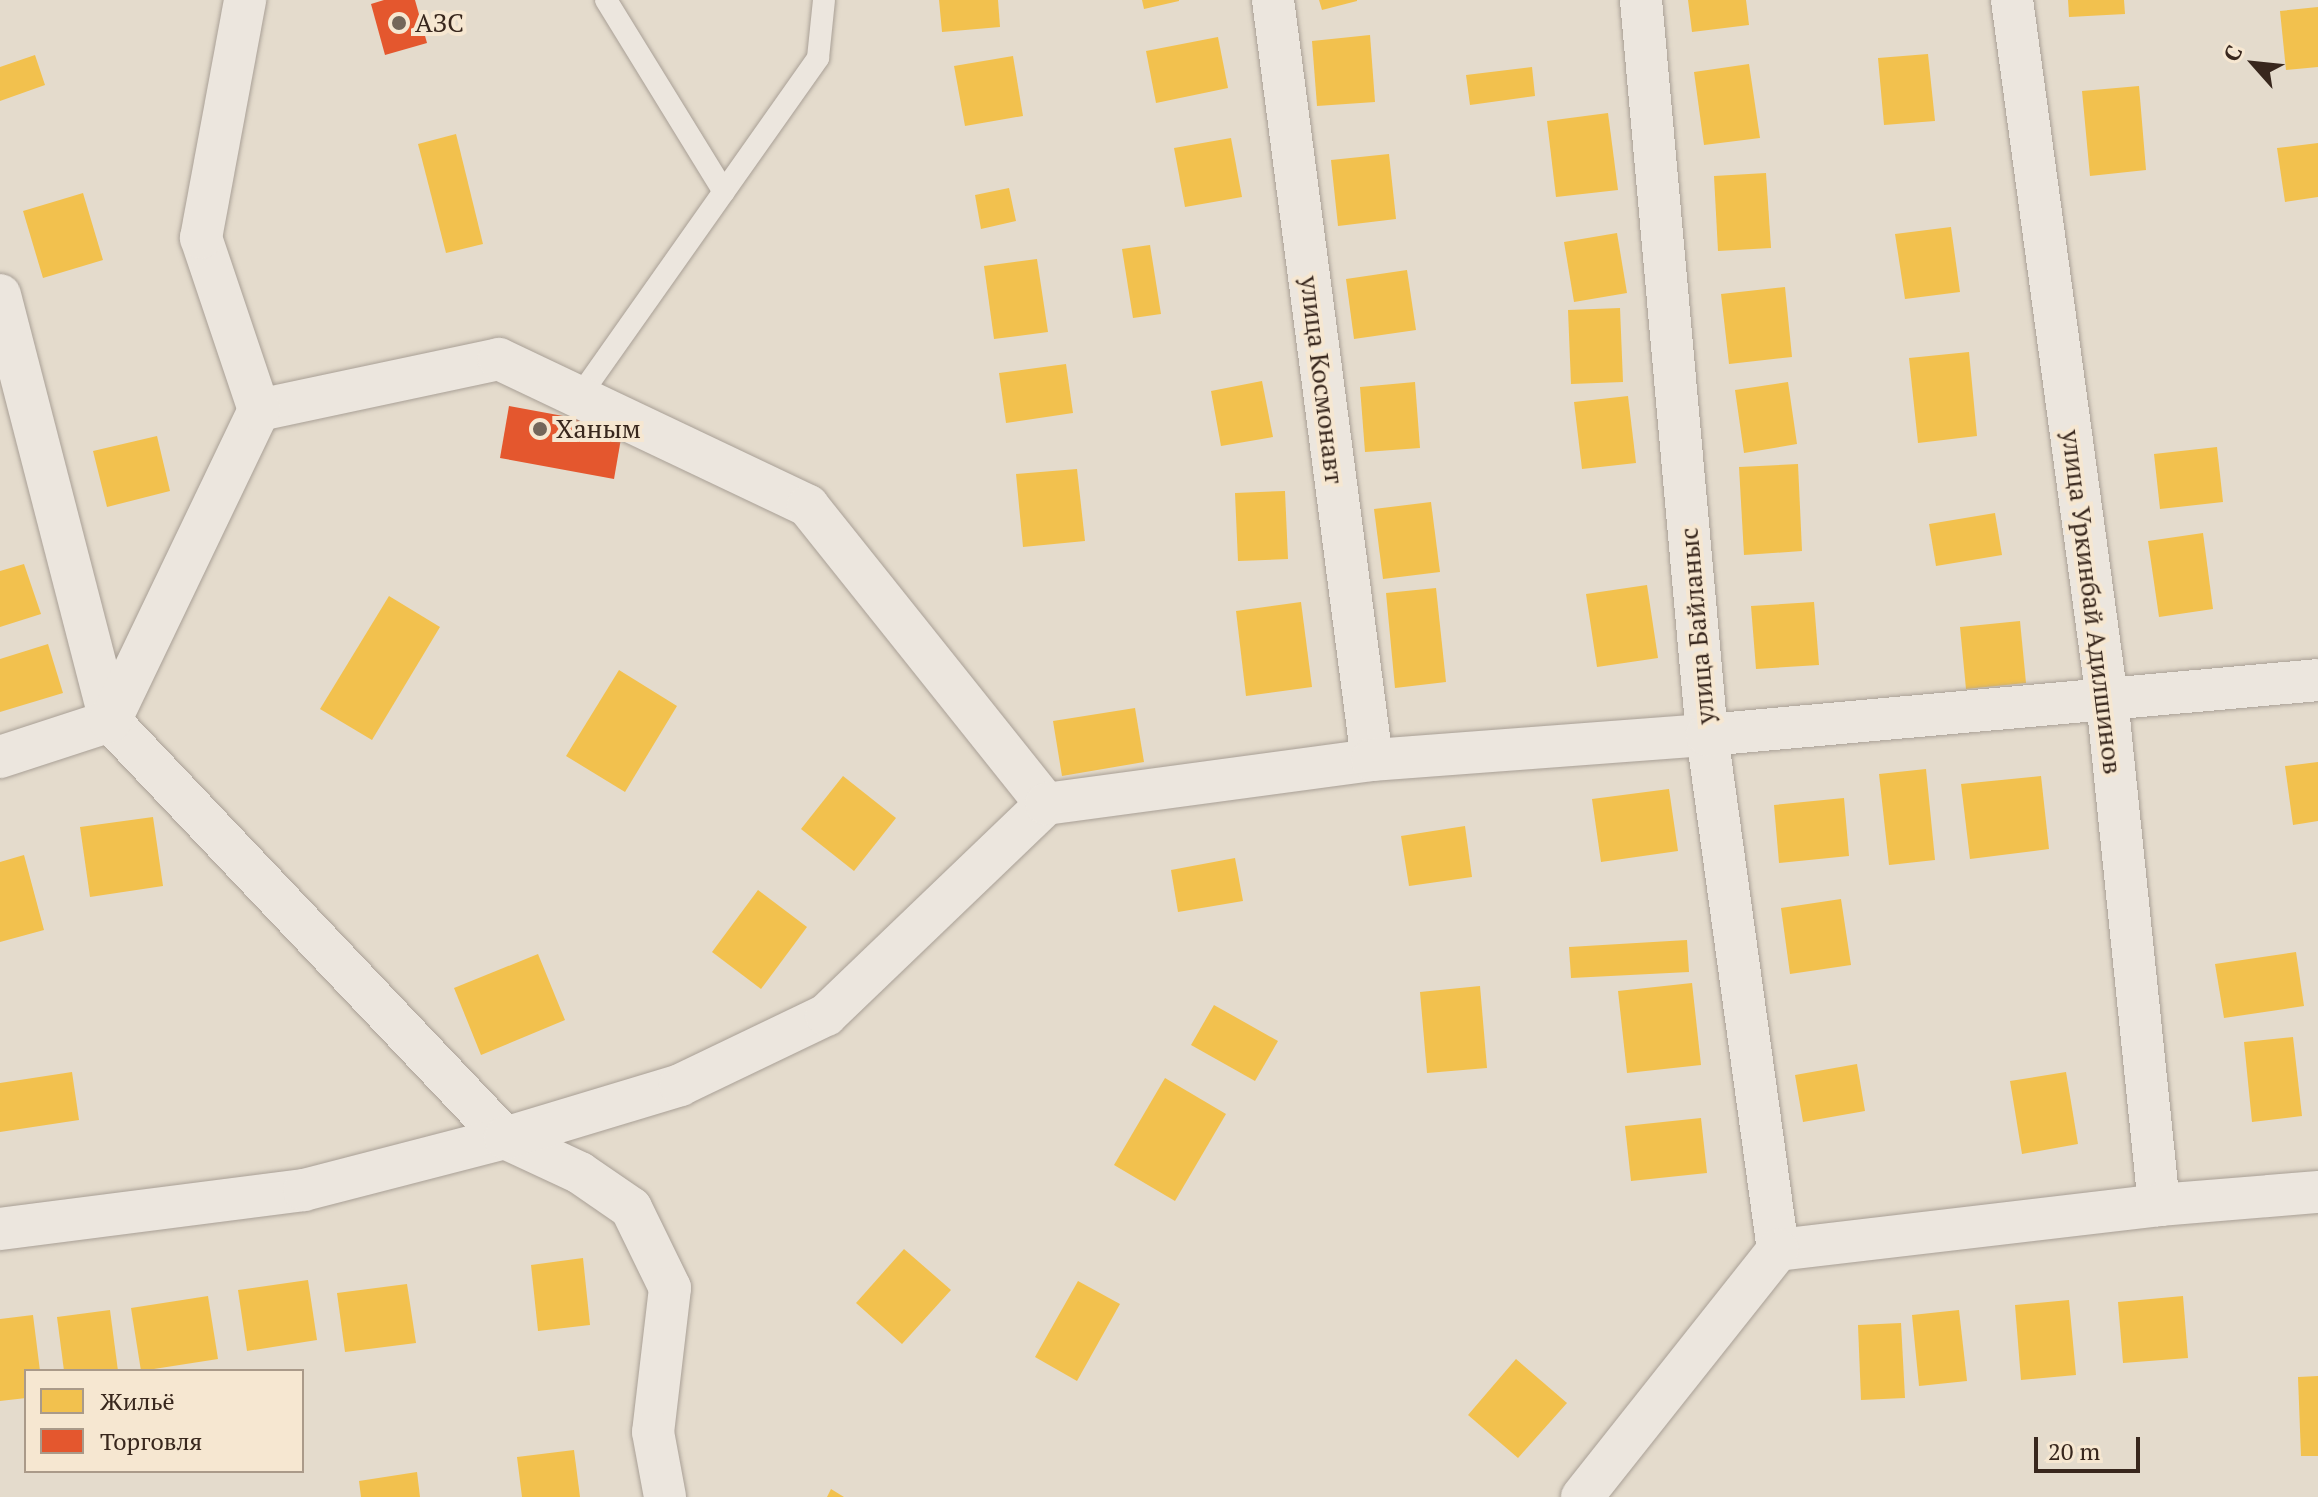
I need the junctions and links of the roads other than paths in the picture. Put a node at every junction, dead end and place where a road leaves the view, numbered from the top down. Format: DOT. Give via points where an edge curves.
graph roads {
  1 [pos="245,0"];
  2 [pos="606,0"];
  3 [pos="824,0"];
  4 [pos="1273,0"];
  5 [pos="1641,0"];
  6 [pos="2012,0"];
  7 [pos="724,192"];
  8 [pos="0,295"];
  9 [pos="579,397"];
  10 [pos="259,410"];
  11 [pos="2318,680"];
  12 [pos="2107,699"];
  13 [pos="110,721"];
  14 [pos="1707,735"];
  15 [pos="0,757"];
  16 [pos="1372,760"];
  17 [pos="1046,804"];
  18 [pos="505,1138"];
  19 [pos="2318,1192"];
  20 [pos="2159,1205"];
  21 [pos="0,1229"];
  22 [pos="1778,1250"];
  23 [pos="665,1497"];
  24 [pos="1582,1497"];
  1 -- 10 [label="street" via="201,238"];
  2 -- 7 [label="lane"];
  3 -- 7 [label="lane" via="818,58"];
  4 -- 16 [label="street, улица Космонавт"];
  5 -- 14 [label="street, улица Байланыс"];
  6 -- 12 [label="street, улица Уркинбай Адилшинов"];
  7 -- 9 [label="lane"];
  8 -- 13 [label="street"];
  9 -- 10 [label="street" via="499,359"];
  9 -- 17 [label="street" via="808,506"];
  10 -- 13 [label="street"];
  11 -- 12 [label="street"];
  12 -- 14 [label="street"];
  12 -- 20 [label="street, улица Уркинбай Адилшинов"];
  13 -- 15 [label="street"];
  13 -- 18 [label="street"];
  14 -- 16 [label="street"];
  14 -- 22 [label="street, улица Байланыс"];
  16 -- 17 [label="street"];
  17 -- 18 [label="street" via="826,1015 680,1085"];
  18 -- 21 [label="street" via="304,1190"];
  18 -- 23 [label="street" via="580,1173 631,1208 670,1288 653,1432"];
  19 -- 20 [label="street"];
  20 -- 22 [label="street"];
  22 -- 24 [label="street"];
}
